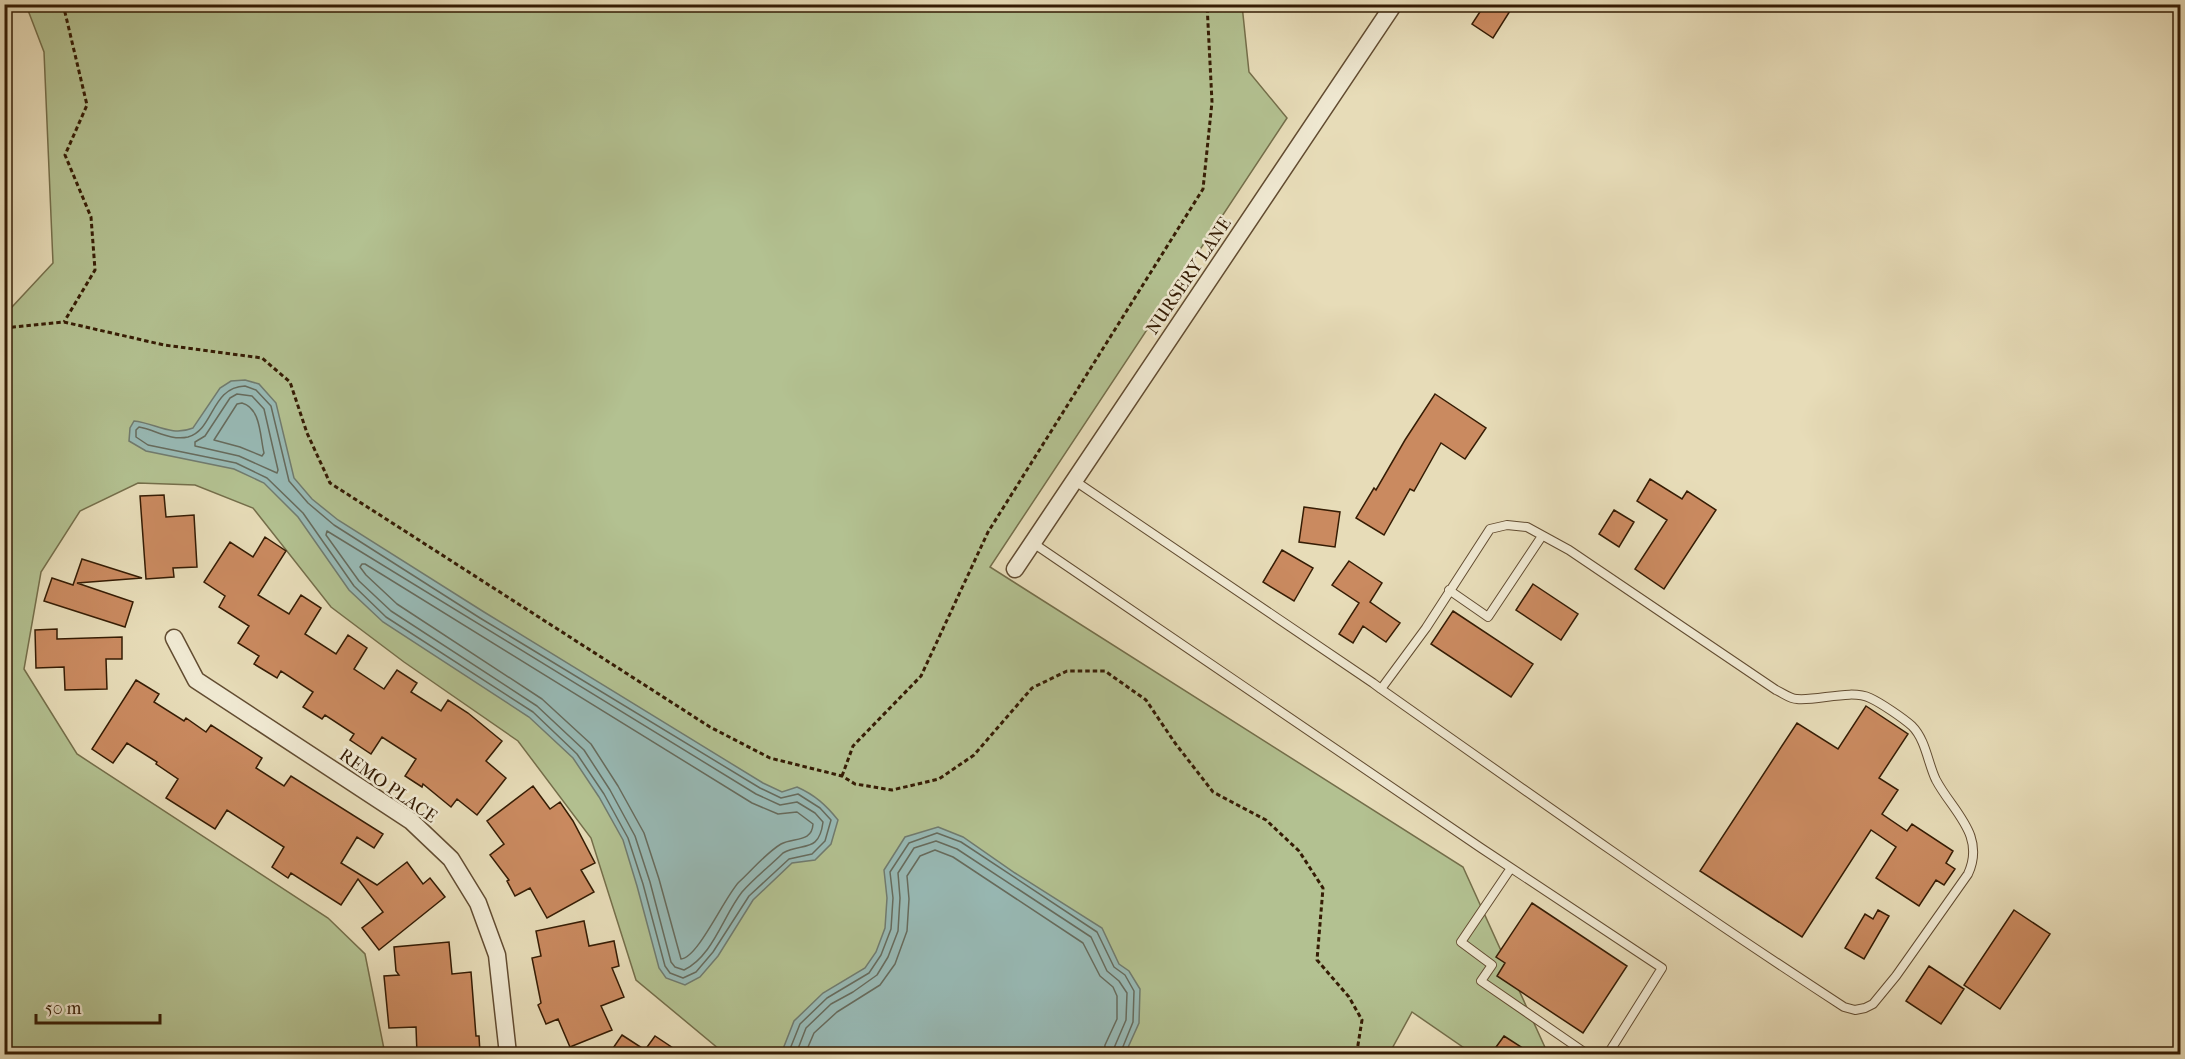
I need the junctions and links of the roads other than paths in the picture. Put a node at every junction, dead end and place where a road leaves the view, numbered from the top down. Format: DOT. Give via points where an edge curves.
graph roads {
  1 [pos="1394,4"];
  2 [pos="1075,481"];
  3 [pos="1542,536"];
  4 [pos="1033,543"];
  5 [pos="1016,569"];
  6 [pos="1449,591"];
  7 [pos="174,638"];
  8 [pos="1381,689"];
  9 [pos="1510,868"];
  10 [pos="508,1054"];
  11 [pos="1587,1054"];
  12 [pos="1608,1054"];
  1 -- 2 [label="street, NURSERY LANE"];
  2 -- 4 [label="street, NURSERY LANE"];
  2 -- 8 [label="lane"];
  3 -- 6 [label="lane" via="1527,527 1507,525 1490,529"];
  3 -- 6 [label="lane" via="1488,617"];
  3 -- 8 [label="lane" via="1569,550 1776,690 1796,699 1869,697 1913,727 1936,780 1964,821 1974,846 1973,864 1873,1004 1855,1010 1844,1007"];
  4 -- 5 [label="street, NURSERY LANE"];
  4 -- 9 [label="lane"];
  6 -- 8 [label="lane"];
  7 -- 10 [label="street, REMO PLACE" via="196,680 411,821 451,859 478,903 497,955"];
  9 -- 11 [label="lane" via="1461,942 1492,965 1480,981"];
  9 -- 12 [label="lane" via="1662,968"];
}
